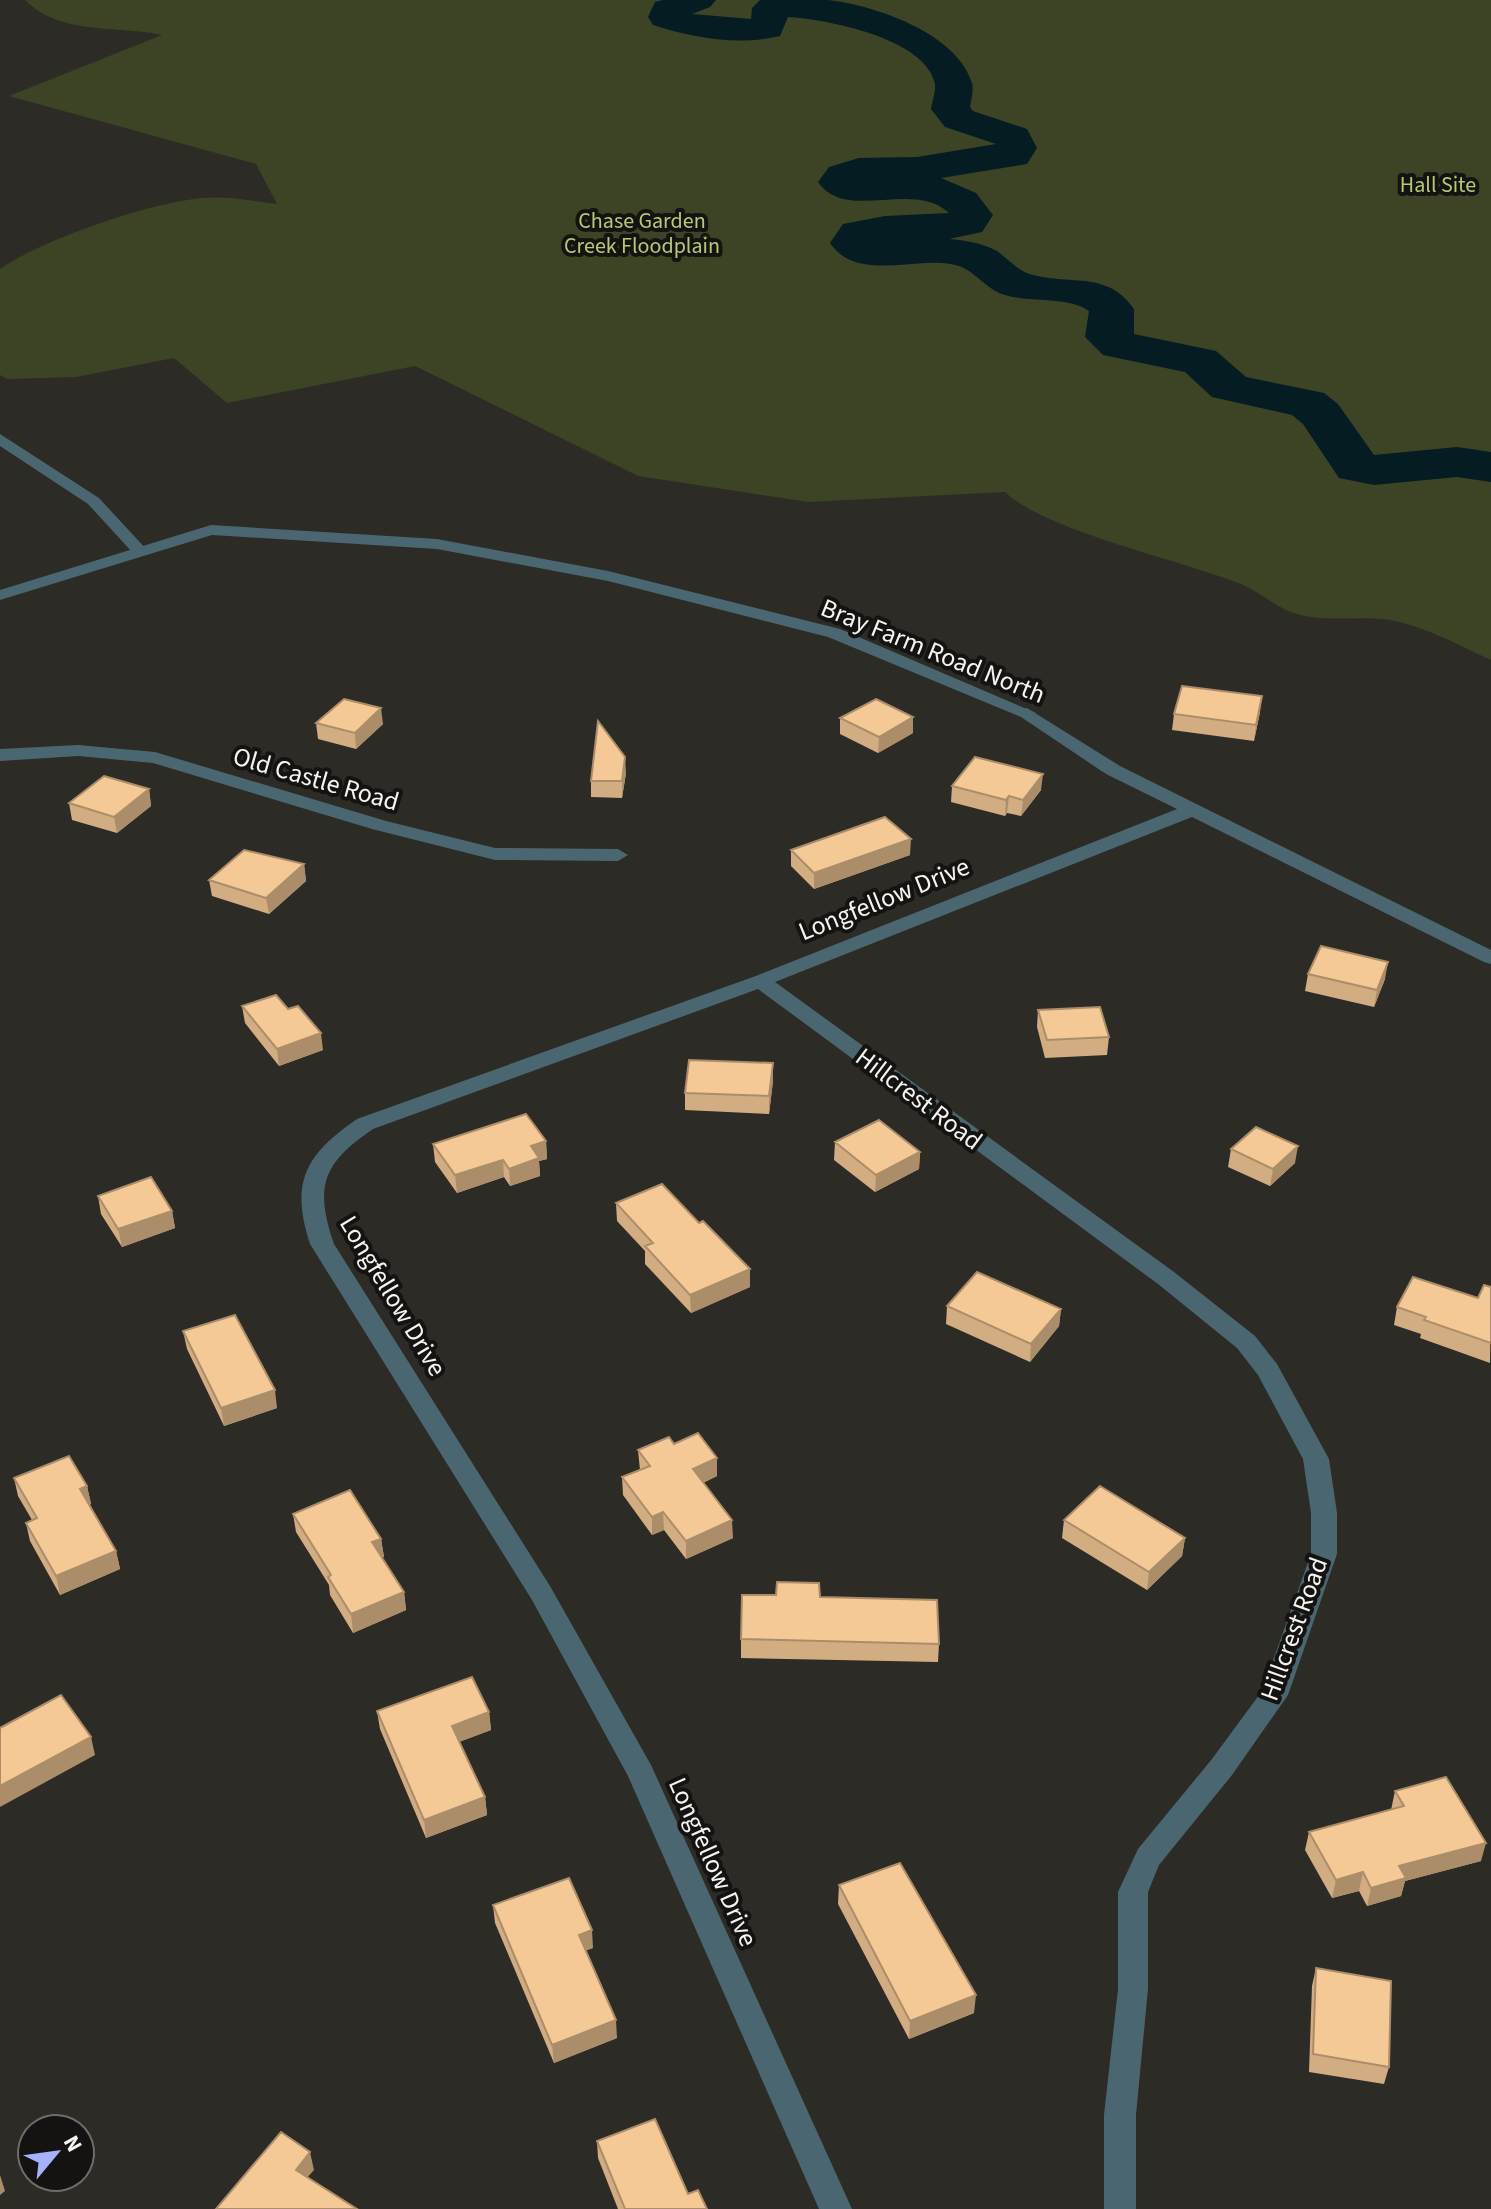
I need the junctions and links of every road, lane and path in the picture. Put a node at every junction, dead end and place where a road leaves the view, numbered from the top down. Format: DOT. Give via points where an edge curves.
graph roads {
  1 [pos="0,439"];
  2 [pos="139,550"];
  3 [pos="0,595"];
  4 [pos="0,755"];
  5 [pos="1192,810"];
  6 [pos="618,855"];
  7 [pos="1491,958"];
  8 [pos="760,981"];
  9 [pos="836,2209"];
  10 [pos="1120,2209"];
  1 -- 2 [label="street" via="86,494 121,523"];
  2 -- 3 [label="street, Bray Farm Road North"];
  2 -- 5 [label="street, Bray Farm Road North" via="211,530 437,544 608,576 834,633 1027,713 1113,770"];
  4 -- 6 [label="street, Old Castle Road" via="51,749 122,752 495,854"];
  5 -- 7 [label="street, Bray Farm Road North"];
  5 -- 8 [label="street, Longfellow Drive"];
  8 -- 9 [label="street, Longfellow Drive" via="365,1124 327,1151 309,1187 322,1244 541,1593 641,1773"];
  8 -- 10 [label="street, Hillcrest Road" via="1246,1342 1268,1370 1316,1459 1324,1554 1274,1695 1148,1858 1133,1892"];
}
